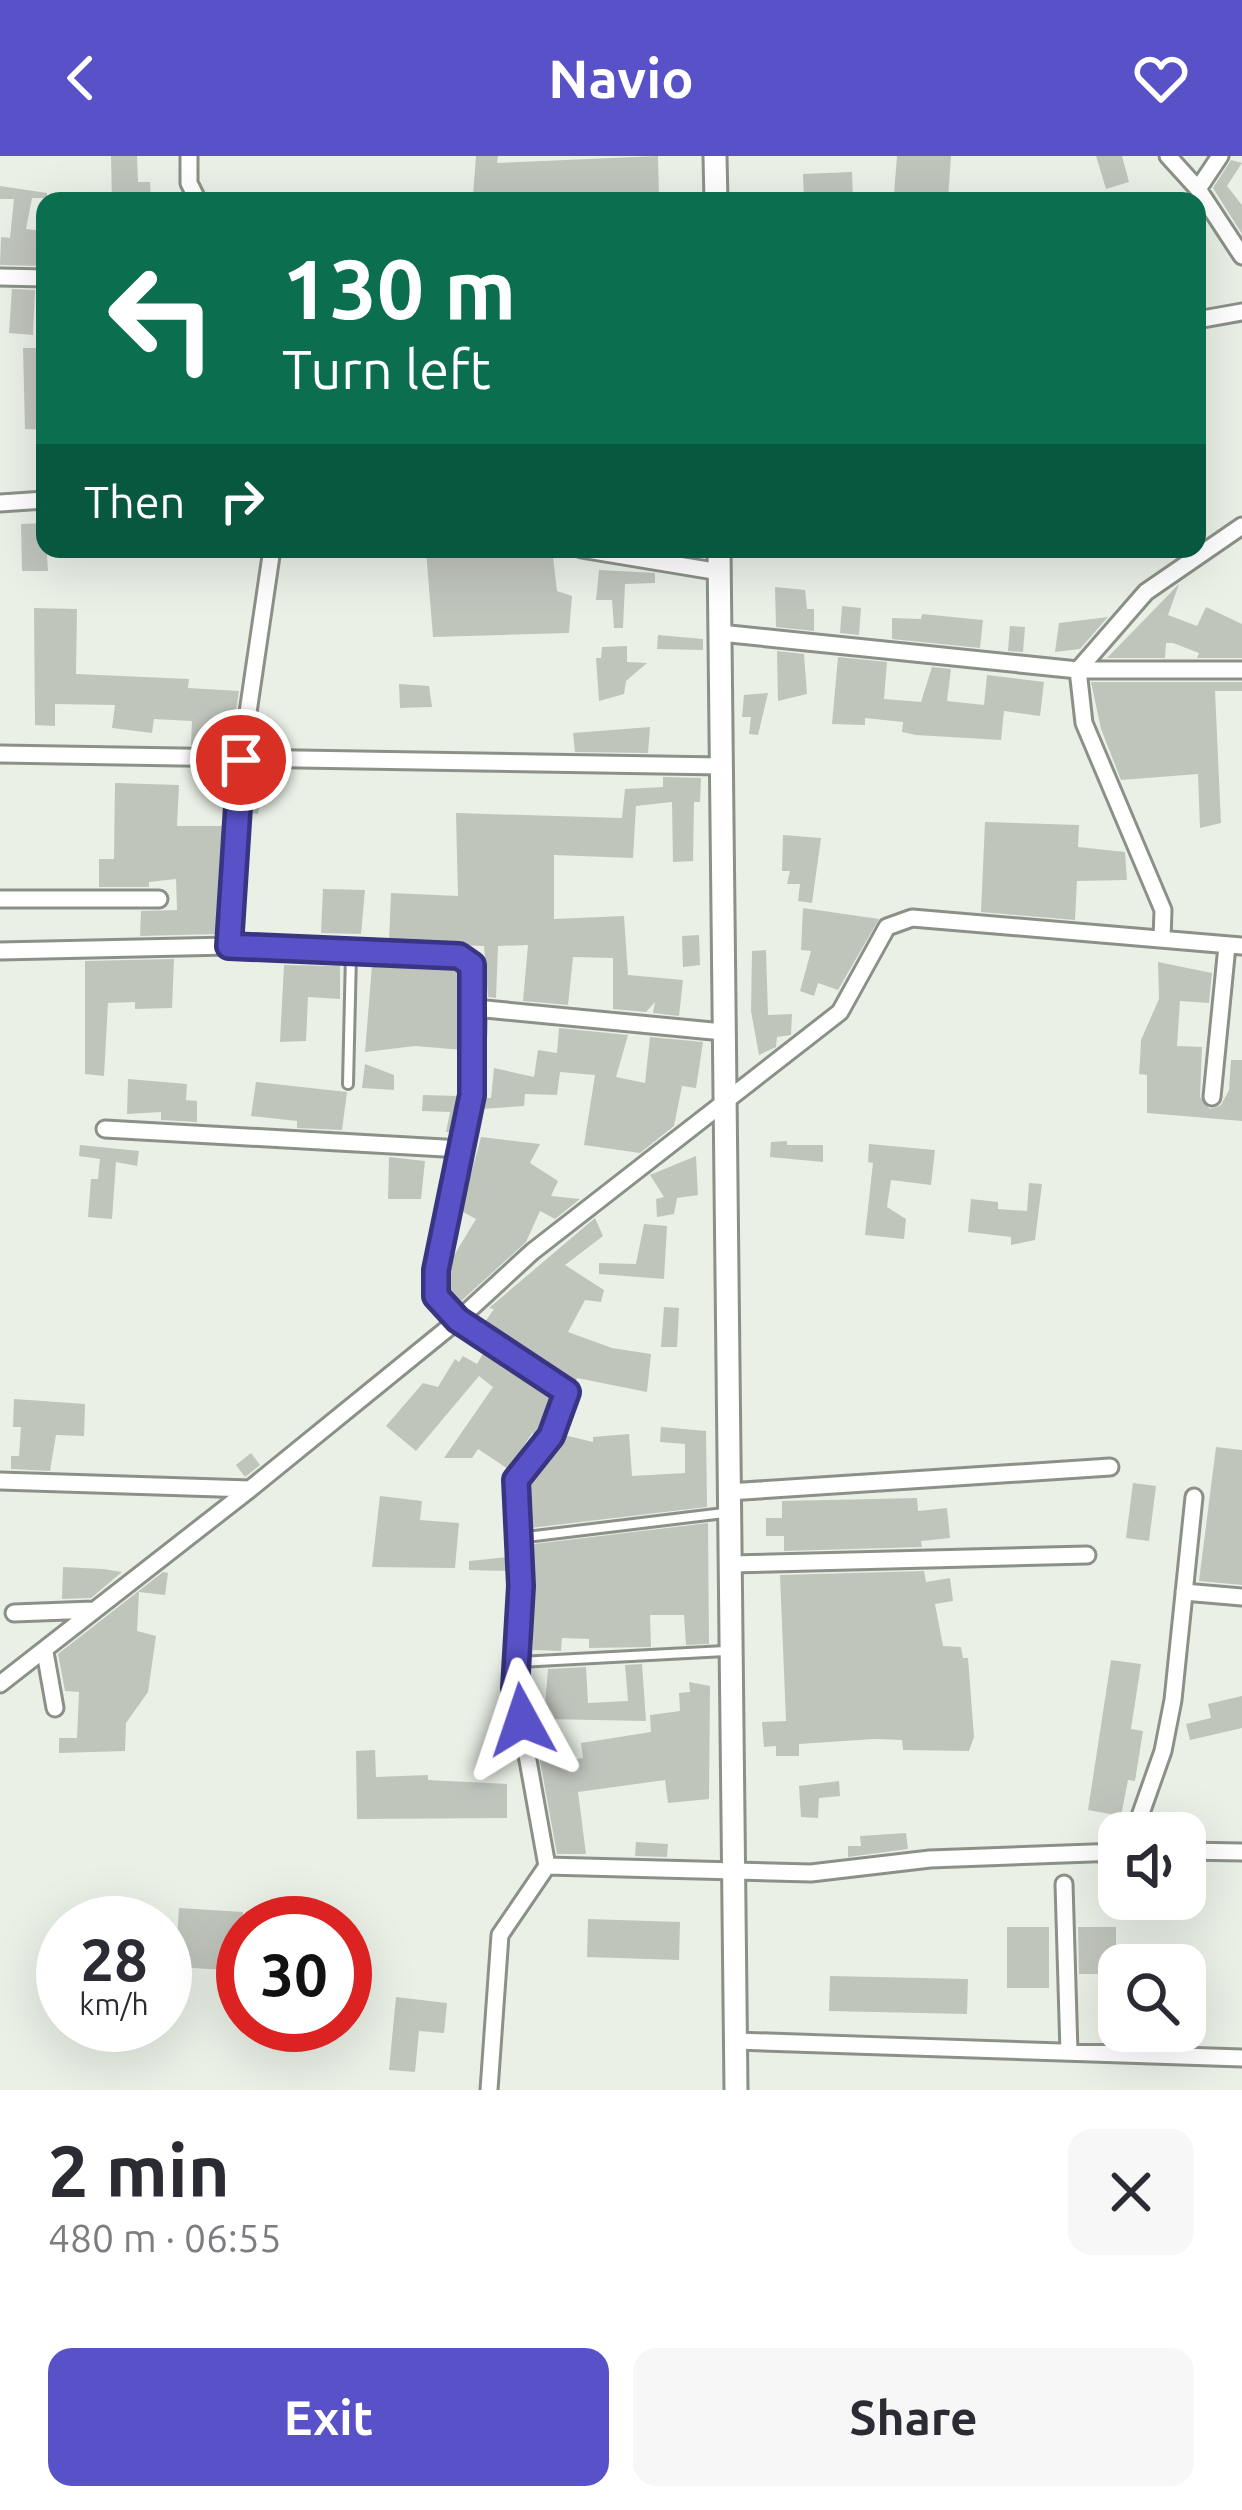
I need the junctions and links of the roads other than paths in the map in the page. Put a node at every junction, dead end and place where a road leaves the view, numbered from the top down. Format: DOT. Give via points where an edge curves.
graph roads {
  1 [pos="189,156"];
  2 [pos="715,156"];
  3 [pos="1168,156"];
  4 [pos="1220,156"];
  5 [pos="1198,188"];
  6 [pos="194,192"];
  7 [pos="716,192"];
  8 [pos="1201,192"];
  9 [pos="1206,200"];
  10 [pos="1242,256"];
  11 [pos="0,277"];
  12 [pos="36,278"];
  13 [pos="1242,312"];
  14 [pos="1206,318"];
  15 [pos="36,501"];
  16 [pos="0,503"];
  17 [pos="1242,526"];
  18 [pos="1206,551"];
  19 [pos="271,558"];
  20 [pos="635,558"];
  21 [pos="719,558"];
  22 [pos="1195,558"];
  23 [pos="720,572"];
  24 [pos="720,633"];
  25 [pos="1078,670"];
  26 [pos="1242,670"];
  27 [pos="0,754"];
  28 [pos="241,760"];
  29 [pos="721,766"];
  30 [pos="0,899"];
  31 [pos="159,899"];
  32 [pos="1162,939"];
  33 [pos="229,946"];
  34 [pos="1235,946"];
  35 [pos="0,951"];
  36 [pos="351,951"];
  37 [pos="475,1009"];
  38 [pos="723,1032"];
  39 [pos="348,1084"];
  40 [pos="1212,1097"];
  41 [pos="724,1106"];
  42 [pos="105,1129"];
  43 [pos="462,1149"];
  44 [pos="458,1320"];
  45 [pos="1110,1467"];
  46 [pos="0,1481"];
  47 [pos="250,1489"];
  48 [pos="1194,1497"];
  49 [pos="729,1502"];
  50 [pos="517,1538"];
  51 [pos="1087,1555"];
  52 [pos="730,1564"];
  53 [pos="1184,1592"];
  54 [pos="1242,1597"];
  55 [pos="93,1610"];
  56 [pos="14,1612"];
  57 [pos="731,1651"];
  58 [pos="45,1652"];
  59 [pos="517,1662"];
  60 [pos="0,1684"];
  61 [pos="55,1708"];
  62 [pos="1142,1812"];
  63 [pos="1206,1851"];
  64 [pos="1242,1852"];
  65 [pos="1098,1853"];
  66 [pos="548,1866"];
  67 [pos="733,1870"];
  68 [pos="1064,1884"];
  69 [pos="736,2041"];
  70 [pos="1069,2052"];
  71 [pos="1242,2058"];
  72 [pos="488,2090"];
  73 [pos="736,2090"];
  1 -- 6 [label="street"];
  2 -- 7 [label="main road"];
  3 -- 5 [label="street"];
  4 -- 5 [label="street"];
  5 -- 8 [label="street"];
  9 -- 10 [label="street"];
  11 -- 12 [label="street"];
  13 -- 14 [label="street"];
  15 -- 16 [label="street"];
  17 -- 18 [label="street"];
  19 -- 28 [label="street"];
  20 -- 23 [label="street"];
  21 -- 23 [label="main road"];
  22 -- 25 [label="street" via="1146,592"];
  23 -- 24 [label="main road"];
  24 -- 25 [label="street"];
  24 -- 29 [label="main road"];
  25 -- 26 [label="street"];
  25 -- 32 [label="street" via="1084,723 1163,910"];
  27 -- 28 [label="street"];
  28 -- 29 [label="street"];
  28 -- 33 [label="street"];
  29 -- 38 [label="main road"];
  30 -- 31 [label="street"];
  32 -- 34 [label="street"];
  32 -- 41 [label="street" via="899,922 887,927 841,1012"];
  33 -- 35 [label="street"];
  33 -- 36 [label="street"];
  34 -- 40 [label="street"];
  36 -- 37 [label="street" via="468,958"];
  36 -- 39 [label="lane"];
  37 -- 38 [label="street"];
  37 -- 43 [label="street"];
  38 -- 41 [label="main road"];
  41 -- 44 [label="street" via="532,1252"];
  41 -- 49 [label="main road"];
  42 -- 43 [label="street"];
  43 -- 44 [label="street" via="436,1270 436,1296"];
  44 -- 47 [label="street"];
  44 -- 50 [label="street" via="567,1392 551,1436 516,1480"];
  45 -- 49 [label="street"];
  46 -- 47 [label="street"];
  47 -- 55 [label="street"];
  48 -- 53 [label="street"];
  49 -- 50 [label="lane"];
  49 -- 52 [label="main road"];
  50 -- 59 [label="street"];
  51 -- 52 [label="street"];
  52 -- 57 [label="main road"];
  53 -- 54 [label="street"];
  53 -- 62 [label="street" via="1163,1751"];
  55 -- 56 [label="street"];
  55 -- 58 [label="street"];
  57 -- 59 [label="lane"];
  57 -- 67 [label="main road"];
  58 -- 60 [label="street"];
  58 -- 61 [label="street"];
  59 -- 66 [label="street"];
  63 -- 64 [label="street"];
  65 -- 67 [label="street" via="930,1858 811,1873"];
  66 -- 67 [label="street"];
  66 -- 72 [label="street" via="500,1935"];
  67 -- 69 [label="main road"];
  68 -- 70 [label="street"];
  69 -- 70 [label="street"];
  69 -- 73 [label="main road"];
  70 -- 71 [label="street"];
}
